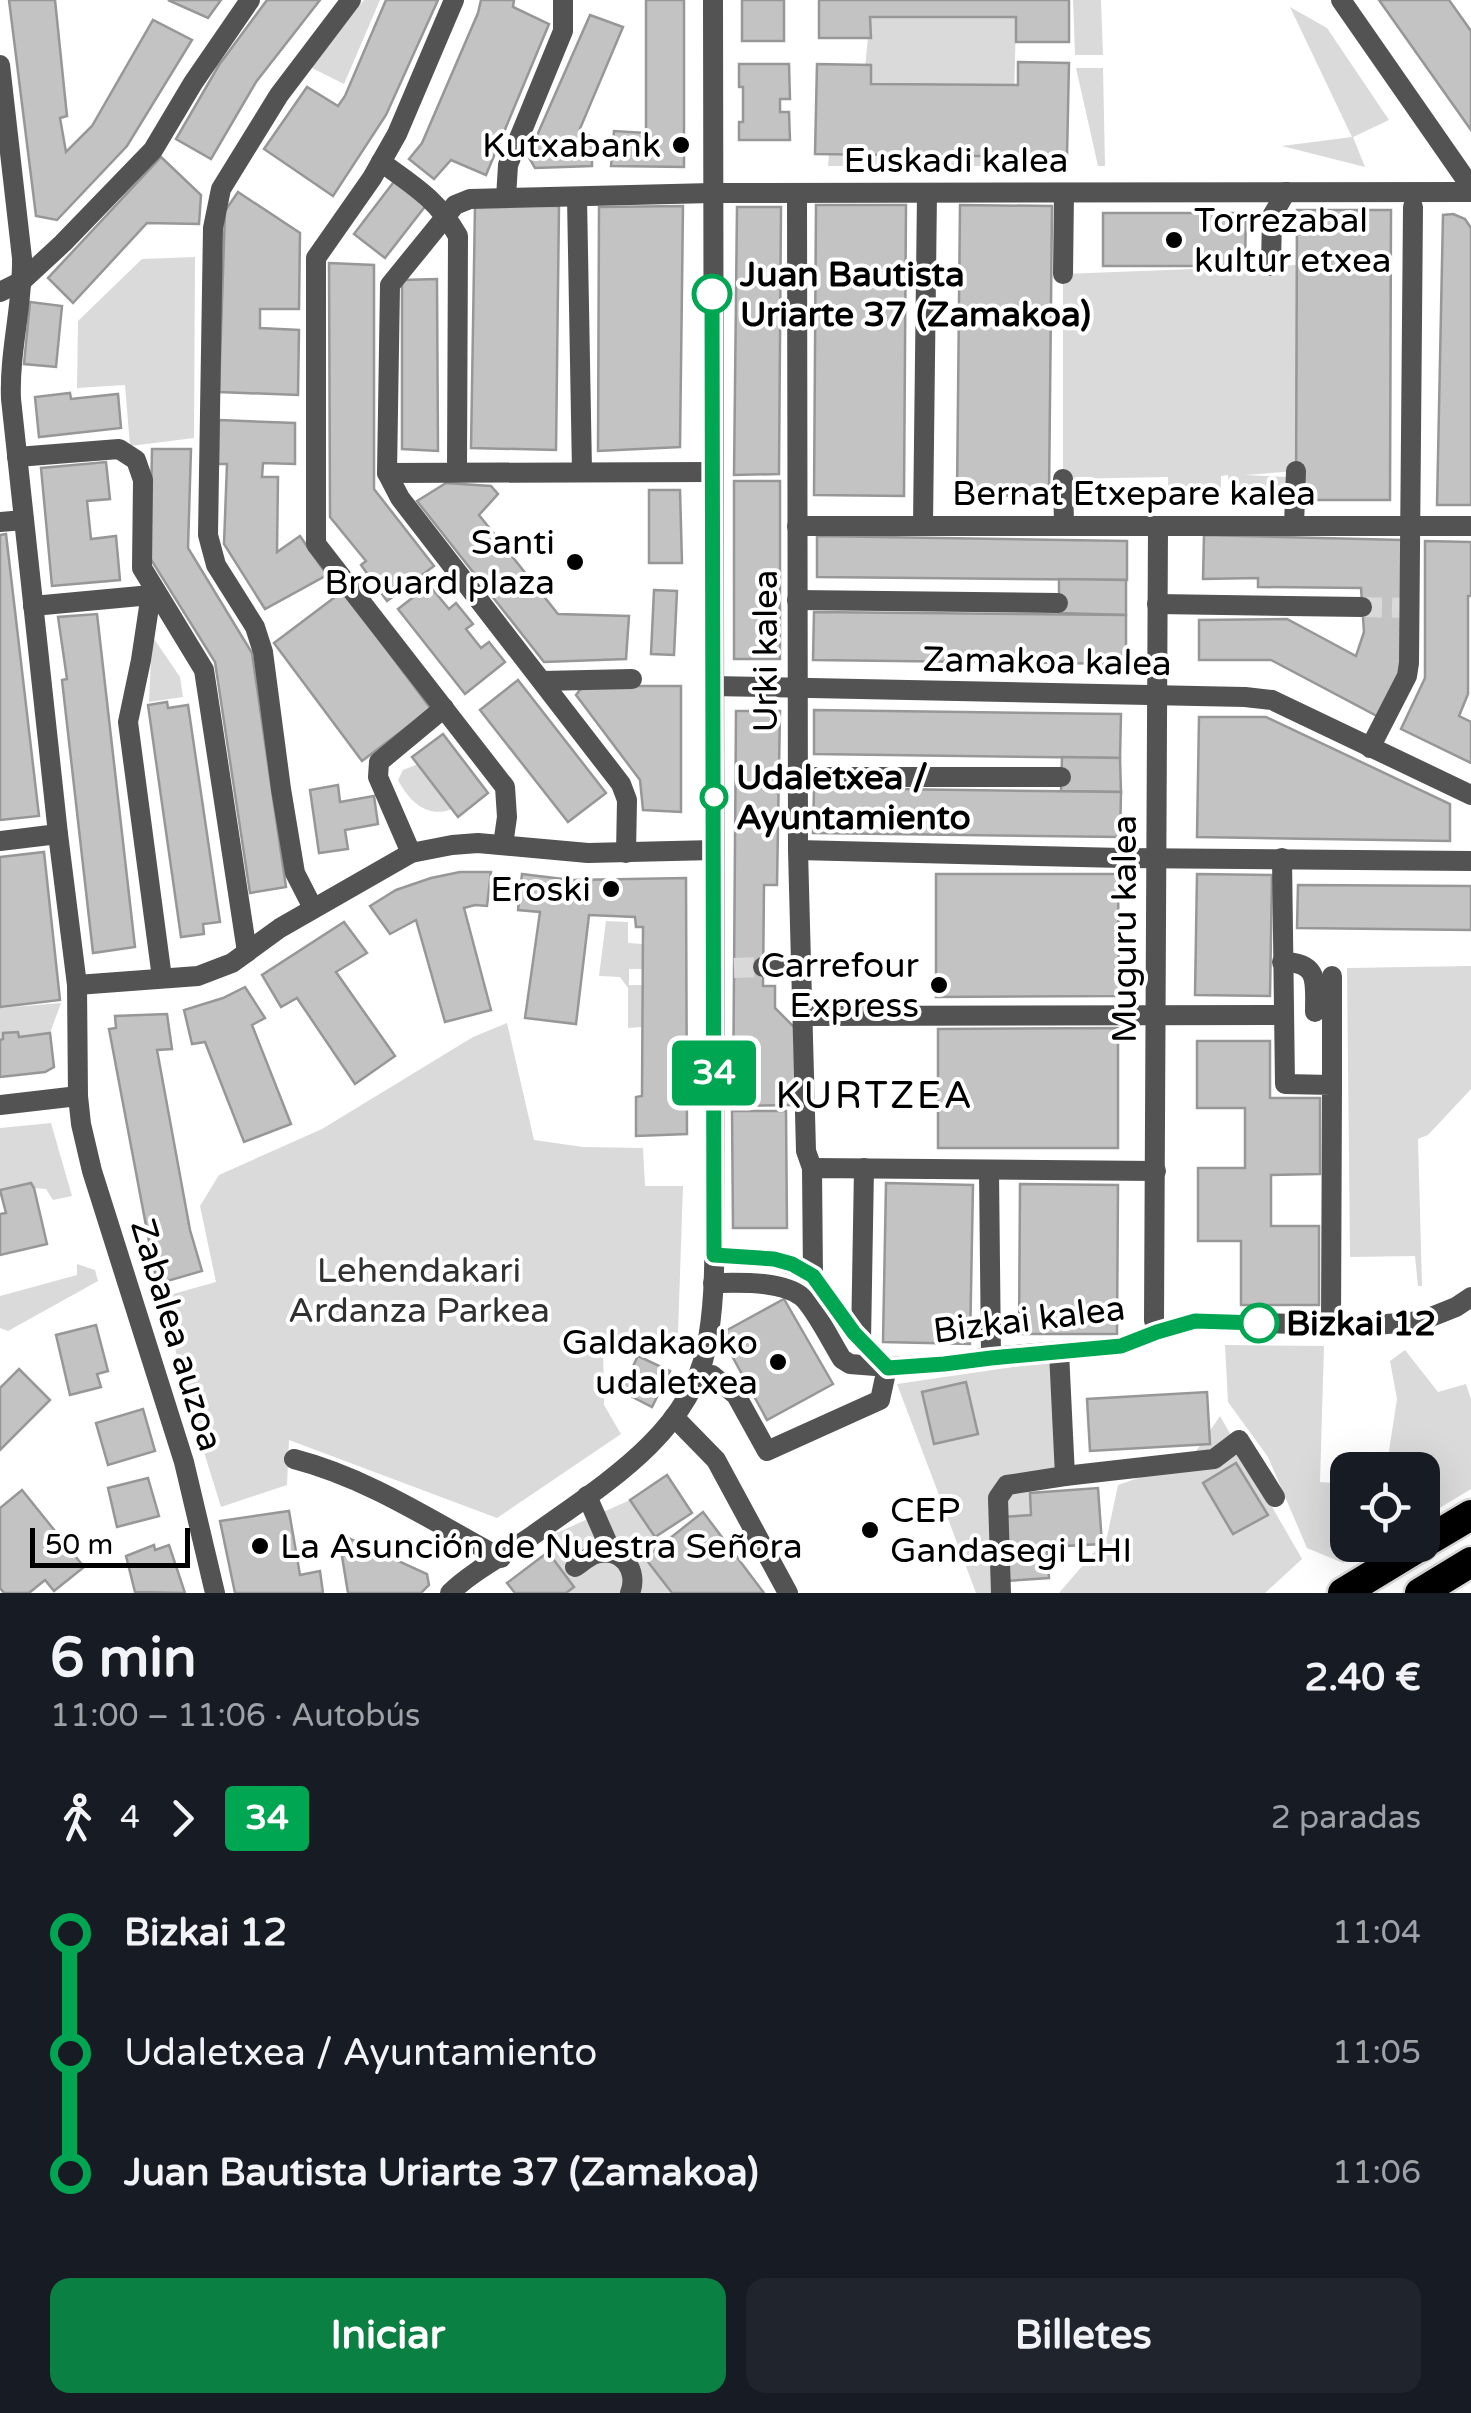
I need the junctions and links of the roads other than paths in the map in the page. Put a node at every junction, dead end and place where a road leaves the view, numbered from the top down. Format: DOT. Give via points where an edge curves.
graph roads {
  1 [pos="250,0"];
  2 [pos="351,0"];
  3 [pos="454,0"];
  4 [pos="563,0"];
  5 [pos="713,0"];
  6 [pos="1341,0"];
  7 [pos="0,66"];
  8 [pos="381,162"];
  9 [pos="1471,189"];
  10 [pos="1064,192"];
  11 [pos="1286,192"];
  12 [pos="797,193"];
  13 [pos="927,193"];
  14 [pos="712,194"];
  15 [pos="578,197"];
  16 [pos="506,198"];
  17 [pos="1414,207"];
  18 [pos="446,214"];
  19 [pos="1272,266"];
  20 [pos="1063,274"];
  21 [pos="22,281"];
  22 [pos="0,292"];
  23 [pos="6,397"];
  24 [pos="17,458"];
  25 [pos="457,471"];
  26 [pos="582,471"];
  27 [pos="1296,471"];
  28 [pos="712,472"];
  29 [pos="387,473"];
  30 [pos="1063,479"];
  31 [pos="24,520"];
  32 [pos="0,522"];
  33 [pos="1410,524"];
  34 [pos="923,525"];
  35 [pos="1294,525"];
  36 [pos="797,526"];
  37 [pos="1064,526"];
  38 [pos="1158,526"];
  39 [pos="1471,526"];
  40 [pos="152,591"];
  41 [pos="797,600"];
  42 [pos="1058,603"];
  43 [pos="1157,604"];
  44 [pos="33,606"];
  45 [pos="1362,607"];
  46 [pos="632,679"];
  47 [pos="542,681"];
  48 [pos="712,686"];
  49 [pos="797,689"];
  50 [pos="1157,696"];
  51 [pos="444,708"];
  52 [pos="1370,748"];
  53 [pos="798,777"];
  54 [pos="1061,777"];
  55 [pos="1471,795"];
  56 [pos="58,834"];
  57 [pos="0,841"];
  58 [pos="503,845"];
  59 [pos="714,850"];
  60 [pos="798,850"];
  61 [pos="411,853"];
  62 [pos="626,853"];
  63 [pos="1157,858"];
  64 [pos="1282,858"];
  65 [pos="1471,861"];
  66 [pos="313,908"];
  67 [pos="248,952"];
  68 [pos="1282,962"];
  69 [pos="802,966"];
  70 [pos="763,967"];
  71 [pos="1332,976"];
  72 [pos="162,978"];
  73 [pos="77,984"];
  74 [pos="1315,1012"];
  75 [pos="1156,1014"];
  76 [pos="1283,1015"];
  77 [pos="804,1016"];
  78 [pos="1332,1085"];
  79 [pos="78,1096"];
  80 [pos="0,1105"];
  81 [pos="812,1168"];
  82 [pos="864,1168"];
  83 [pos="989,1170"];
  84 [pos="1156,1171"];
  85 [pos="714,1255"];
  86 [pos="813,1276"];
  87 [pos="713,1283"];
  88 [pos="1471,1297"];
  89 [pos="1332,1326"];
  90 [pos="1157,1332"];
  91 [pos="861,1341"];
  92 [pos="1058,1352"];
  93 [pos="991,1358"];
  94 [pos="886,1372"];
  95 [pos="712,1375"];
  96 [pos="674,1417"];
  97 [pos="294,1459"];
  98 [pos="1065,1476"];
  99 [pos="587,1496"];
  100 [pos="1275,1497"];
  101 [pos="1471,1515"];
  102 [pos="1440,1534"];
  103 [pos="612,1552"];
  104 [pos="501,1558"];
  105 [pos="1394,1562"];
  106 [pos="1471,1562"];
  107 [pos="574,1567"];
  108 [pos="215,1593"];
  109 [pos="450,1593"];
  110 [pos="630,1593"];
  111 [pos="788,1593"];
  112 [pos="1001,1593"];
  113 [pos="1342,1593"];
  114 [pos="1420,1593"];
  1 -- 21 [label="street" via="154,150"];
  2 -- 66 [label="street" via="279,95 221,189 213,228 208,535 216,565 255,627 295,873"];
  3 -- 8 [label="street"];
  4 -- 16 [label="street" via="563,32 508,164"];
  5 -- 14 [label="street"];
  6 -- 9 [label="street"];
  7 -- 21 [label="street, Zabalea auzoa"];
  8 -- 18 [label="street"];
  8 -- 51 [label="street" via="316,258 316,544"];
  9 -- 11 [label="street, Euskadi kalea"];
  10 -- 11 [label="street, Euskadi kalea"];
  10 -- 13 [label="street, Euskadi kalea"];
  10 -- 20 [label="street"];
  11 -- 19 [label="street" via="1272,216"];
  12 -- 13 [label="street, Euskadi kalea"];
  12 -- 14 [label="street, Euskadi kalea"];
  12 -- 36 [label="street, Urki kalea"];
  13 -- 34 [label="street"];
  14 -- 15 [label="street, Euskadi kalea"];
  14 -- 28 [label="street"];
  15 -- 16 [label="street, Euskadi kalea"];
  15 -- 26 [label="street"];
  16 -- 18 [label="street, Euskadi kalea" via="470,199"];
  17 -- 33 [label="street"];
  18 -- 25 [label="street" via="458,236"];
  18 -- 29 [label="street" via="390,285"];
  21 -- 22 [label="street"];
  21 -- 23 [label="street, Zabalea auzoa"];
  23 -- 24 [label="street, Zabalea auzoa"];
  24 -- 31 [label="street, Zabalea auzoa"];
  24 -- 40 [label="street" via="120,450 136,460 142,568"];
  25 -- 26 [label="street"];
  25 -- 29 [label="street"];
  26 -- 28 [label="street"];
  27 -- 35 [label="street"];
  28 -- 48 [label="street"];
  29 -- 47 [label="street"];
  30 -- 37 [label="street"];
  31 -- 32 [label="street"];
  31 -- 44 [label="street, Zabalea auzoa"];
  33 -- 35 [label="street, Bernat Etxepare kalea"];
  33 -- 39 [label="street, Bernat Etxepare kalea"];
  33 -- 52 [label="street" via="1407,676"];
  34 -- 36 [label="street, Bernat Etxepare kalea"];
  34 -- 37 [label="street, Bernat Etxepare kalea"];
  35 -- 38 [label="street, Bernat Etxepare kalea"];
  36 -- 41 [label="street, Urki kalea"];
  37 -- 38 [label="street, Bernat Etxepare kalea"];
  38 -- 43 [label="street, Muguru kalea"];
  40 -- 44 [label="street"];
  40 -- 67 [label="street" via="204,670"];
  40 -- 72 [label="street" via="128,722"];
  41 -- 42 [label="street"];
  41 -- 49 [label="street, Urki kalea"];
  43 -- 45 [label="street"];
  43 -- 50 [label="street, Muguru kalea"];
  44 -- 56 [label="street, Zabalea auzoa"];
  46 -- 47 [label="street"];
  47 -- 62 [label="street" via="621,784"];
  48 -- 49 [label="street, Zamakoa kalea"];
  48 -- 59 [label="street"];
  49 -- 50 [label="street, Zamakoa kalea"];
  49 -- 53 [label="street, Urki kalea"];
  50 -- 52 [label="street, Zamakoa kalea" via="1272,700"];
  50 -- 63 [label="street, Muguru kalea"];
  51 -- 58 [label="street" via="505,787"];
  51 -- 61 [label="street" via="379,762 378,777"];
  52 -- 55 [label="street, Zamakoa kalea"];
  53 -- 54 [label="street"];
  53 -- 60 [label="street, Urki kalea"];
  56 -- 57 [label="street"];
  56 -- 73 [label="street, Zabalea auzoa"];
  58 -- 61 [label="street" via="452,844"];
  58 -- 62 [label="street"];
  59 -- 62 [label="street"];
  59 -- 85 [label="street"];
  60 -- 63 [label="street"];
  60 -- 69 [label="street, Urki kalea"];
  61 -- 66 [label="street"];
  63 -- 64 [label="street"];
  63 -- 75 [label="street, Muguru kalea"];
  64 -- 65 [label="street"];
  64 -- 68 [label="street"];
  66 -- 67 [label="street"];
  67 -- 72 [label="street" via="198,976"];
  68 -- 74 [label="street" via="1298,962 1315,977"];
  68 -- 76 [label="street"];
  69 -- 70 [label="street"];
  69 -- 77 [label="street, Urki kalea"];
  71 -- 78 [label="street"];
  72 -- 73 [label="street"];
  73 -- 79 [label="street, Zabalea auzoa"];
  75 -- 76 [label="street"];
  75 -- 77 [label="street"];
  75 -- 84 [label="street, Muguru kalea"];
  76 -- 78 [label="street" via="1285,1084"];
  77 -- 81 [label="street, Urki kalea" via="806,1151"];
  78 -- 89 [label="street"];
  79 -- 80 [label="street"];
  79 -- 108 [label="street, Zabalea auzoa" via="92,1170 184,1462"];
  81 -- 82 [label="street"];
  81 -- 86 [label="street, Urki kalea"];
  82 -- 83 [label="street"];
  82 -- 91 [label="street"];
  83 -- 84 [label="street"];
  83 -- 93 [label="street"];
  84 -- 90 [label="street, Muguru kalea"];
  85 -- 86 [label="street" via="774,1259"];
  85 -- 87 [label="street"];
  86 -- 91 [label="street, Bizkai kalea"];
  87 -- 94 [label="street, Bizkai kalea" via="790,1290 803,1298 842,1358"];
  87 -- 96 [label="street" via="700,1372"];
  88 -- 89 [label="street, Bizkai kalea" via="1421,1322"];
  89 -- 90 [label="street, Bizkai kalea" via="1195,1321"];
  90 -- 92 [label="street, Bizkai kalea" via="1121,1346"];
  91 -- 94 [label="street, Bizkai kalea"];
  92 -- 93 [label="street, Bizkai kalea"];
  92 -- 98 [label="street"];
  93 -- 94 [label="street, Bizkai kalea"];
  94 -- 95 [label="street" via="880,1400 767,1451 736,1395"];
  96 -- 99 [label="street"];
  96 -- 111 [label="street" via="716,1460"];
  97 -- 104 [label="street" via="350,1478"];
  98 -- 100 [label="street" via="1214,1459 1239,1440"];
  98 -- 112 [label="street" via="1007,1484 998,1498"];
  99 -- 103 [label="street"];
  99 -- 104 [label="street"];
  101 -- 102 [label="highway"];
  103 -- 107 [label="street"];
  103 -- 110 [label="street" via="633,1572"];
  104 -- 109 [label="street"];
  105 -- 113 [label="highway"];
  106 -- 114 [label="highway"];
}
